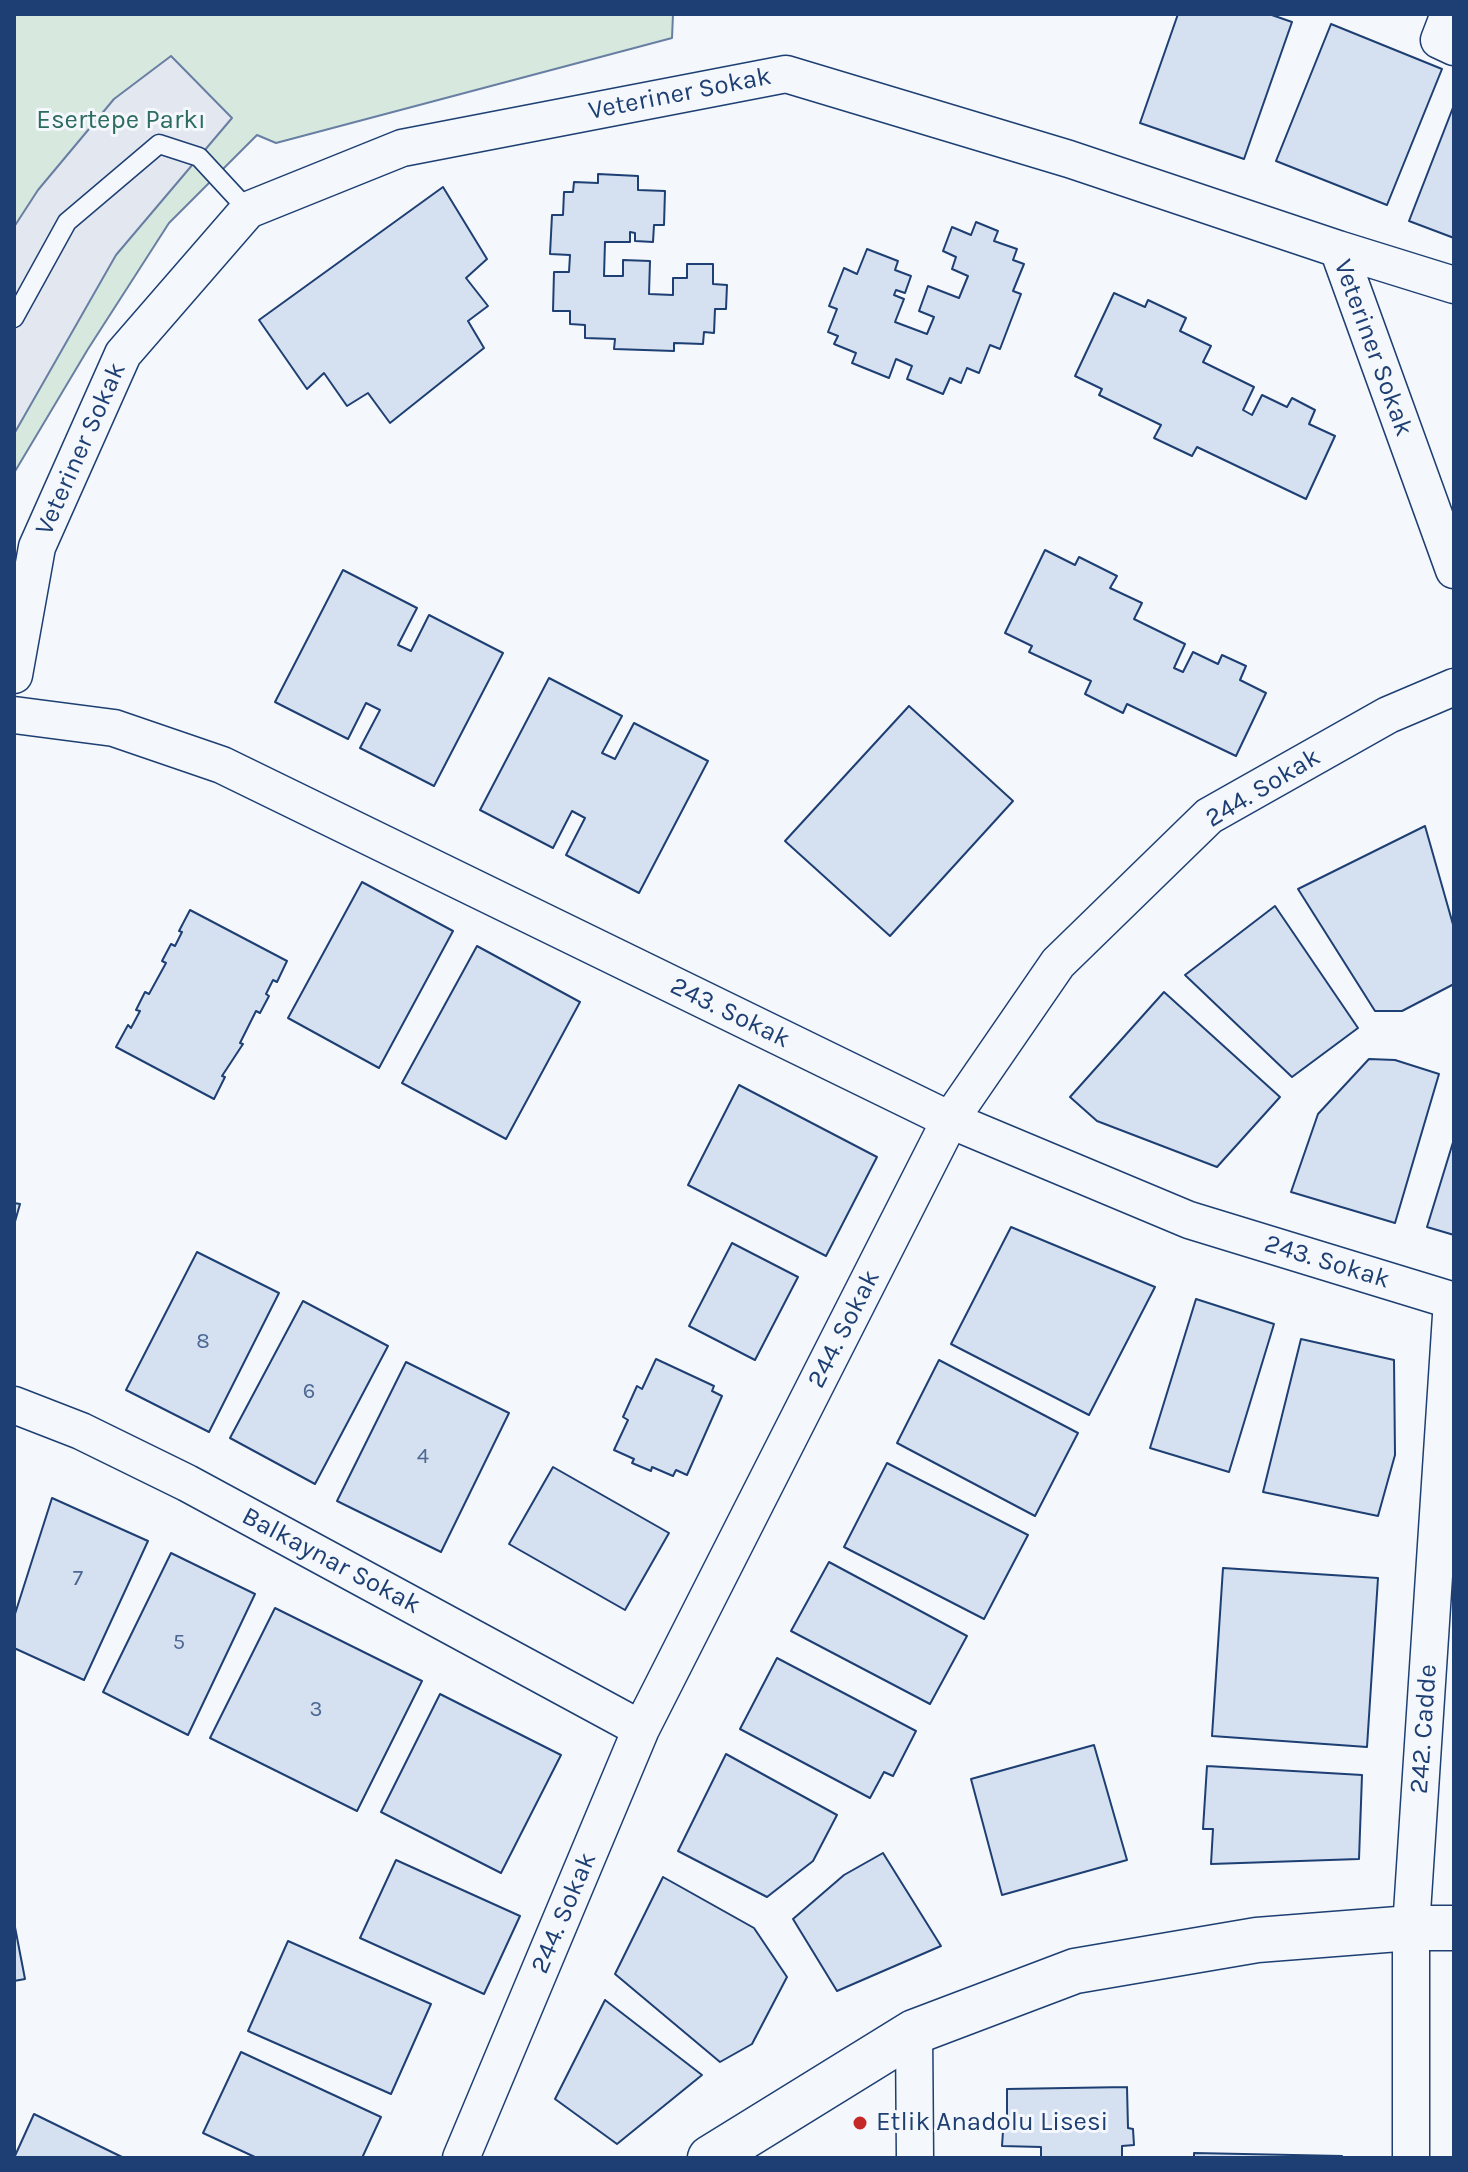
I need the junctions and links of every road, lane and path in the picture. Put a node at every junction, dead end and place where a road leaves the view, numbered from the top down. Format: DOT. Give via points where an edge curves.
graph roads {
  1 [pos="1449,14"];
  2 [pos="1454,47"];
  3 [pos="248,210"];
  4 [pos="1338,249"];
  5 [pos="1454,285"];
  6 [pos="14,318"];
  7 [pos="1454,570"];
  8 [pos="14,675"];
  9 [pos="1454,687"];
  10 [pos="14,715"];
  11 [pos="950,1120"];
  12 [pos="1453,1300"];
  13 [pos="14,1405"];
  14 [pos="641,1729"];
  15 [pos="1411,1928"];
  16 [pos="1454,1928"];
  17 [pos="914,2032"];
  18 [pos="461,2158"];
  19 [pos="710,2158"];
  20 [pos="915,2158"];
  21 [pos="1411,2158"];
  1 -- 2 [label="street" via="1439,40"];
  3 -- 4 [label="street, Veteriner Sokak" via="402,148 786,74 1069,159"];
  3 -- 6 [label="lane" via="199,157 159,144 67,222"];
  3 -- 8 [label="street, Veteriner Sokak" via="123,354 37,547"];
  4 -- 5 [label="street"];
  4 -- 7 [label="street, Veteriner Sokak"];
  9 -- 11 [label="street, 244. Sokak" via="1388,715 1209,816 1058,963"];
  10 -- 11 [label="street, 243. Sokak" via="114,728 222,765"];
  11 -- 12 [label="street, 243. Sokak" via="1189,1220"];
  11 -- 14 [label="street, 244. Sokak"];
  12 -- 15 [label="street, 242. Cadde"];
  13 -- 14 [label="street, Balkaynar Sokak" via="187,1483"];
  14 -- 18 [label="street, 244. Sokak"];
  15 -- 16 [label="main road"];
  15 -- 17 [label="main road" via="1257,1940 1075,1971"];
  15 -- 21 [label="street, 242. Cadde"];
  17 -- 19 [label="main road"];
  17 -- 20 [label="street"];
}
